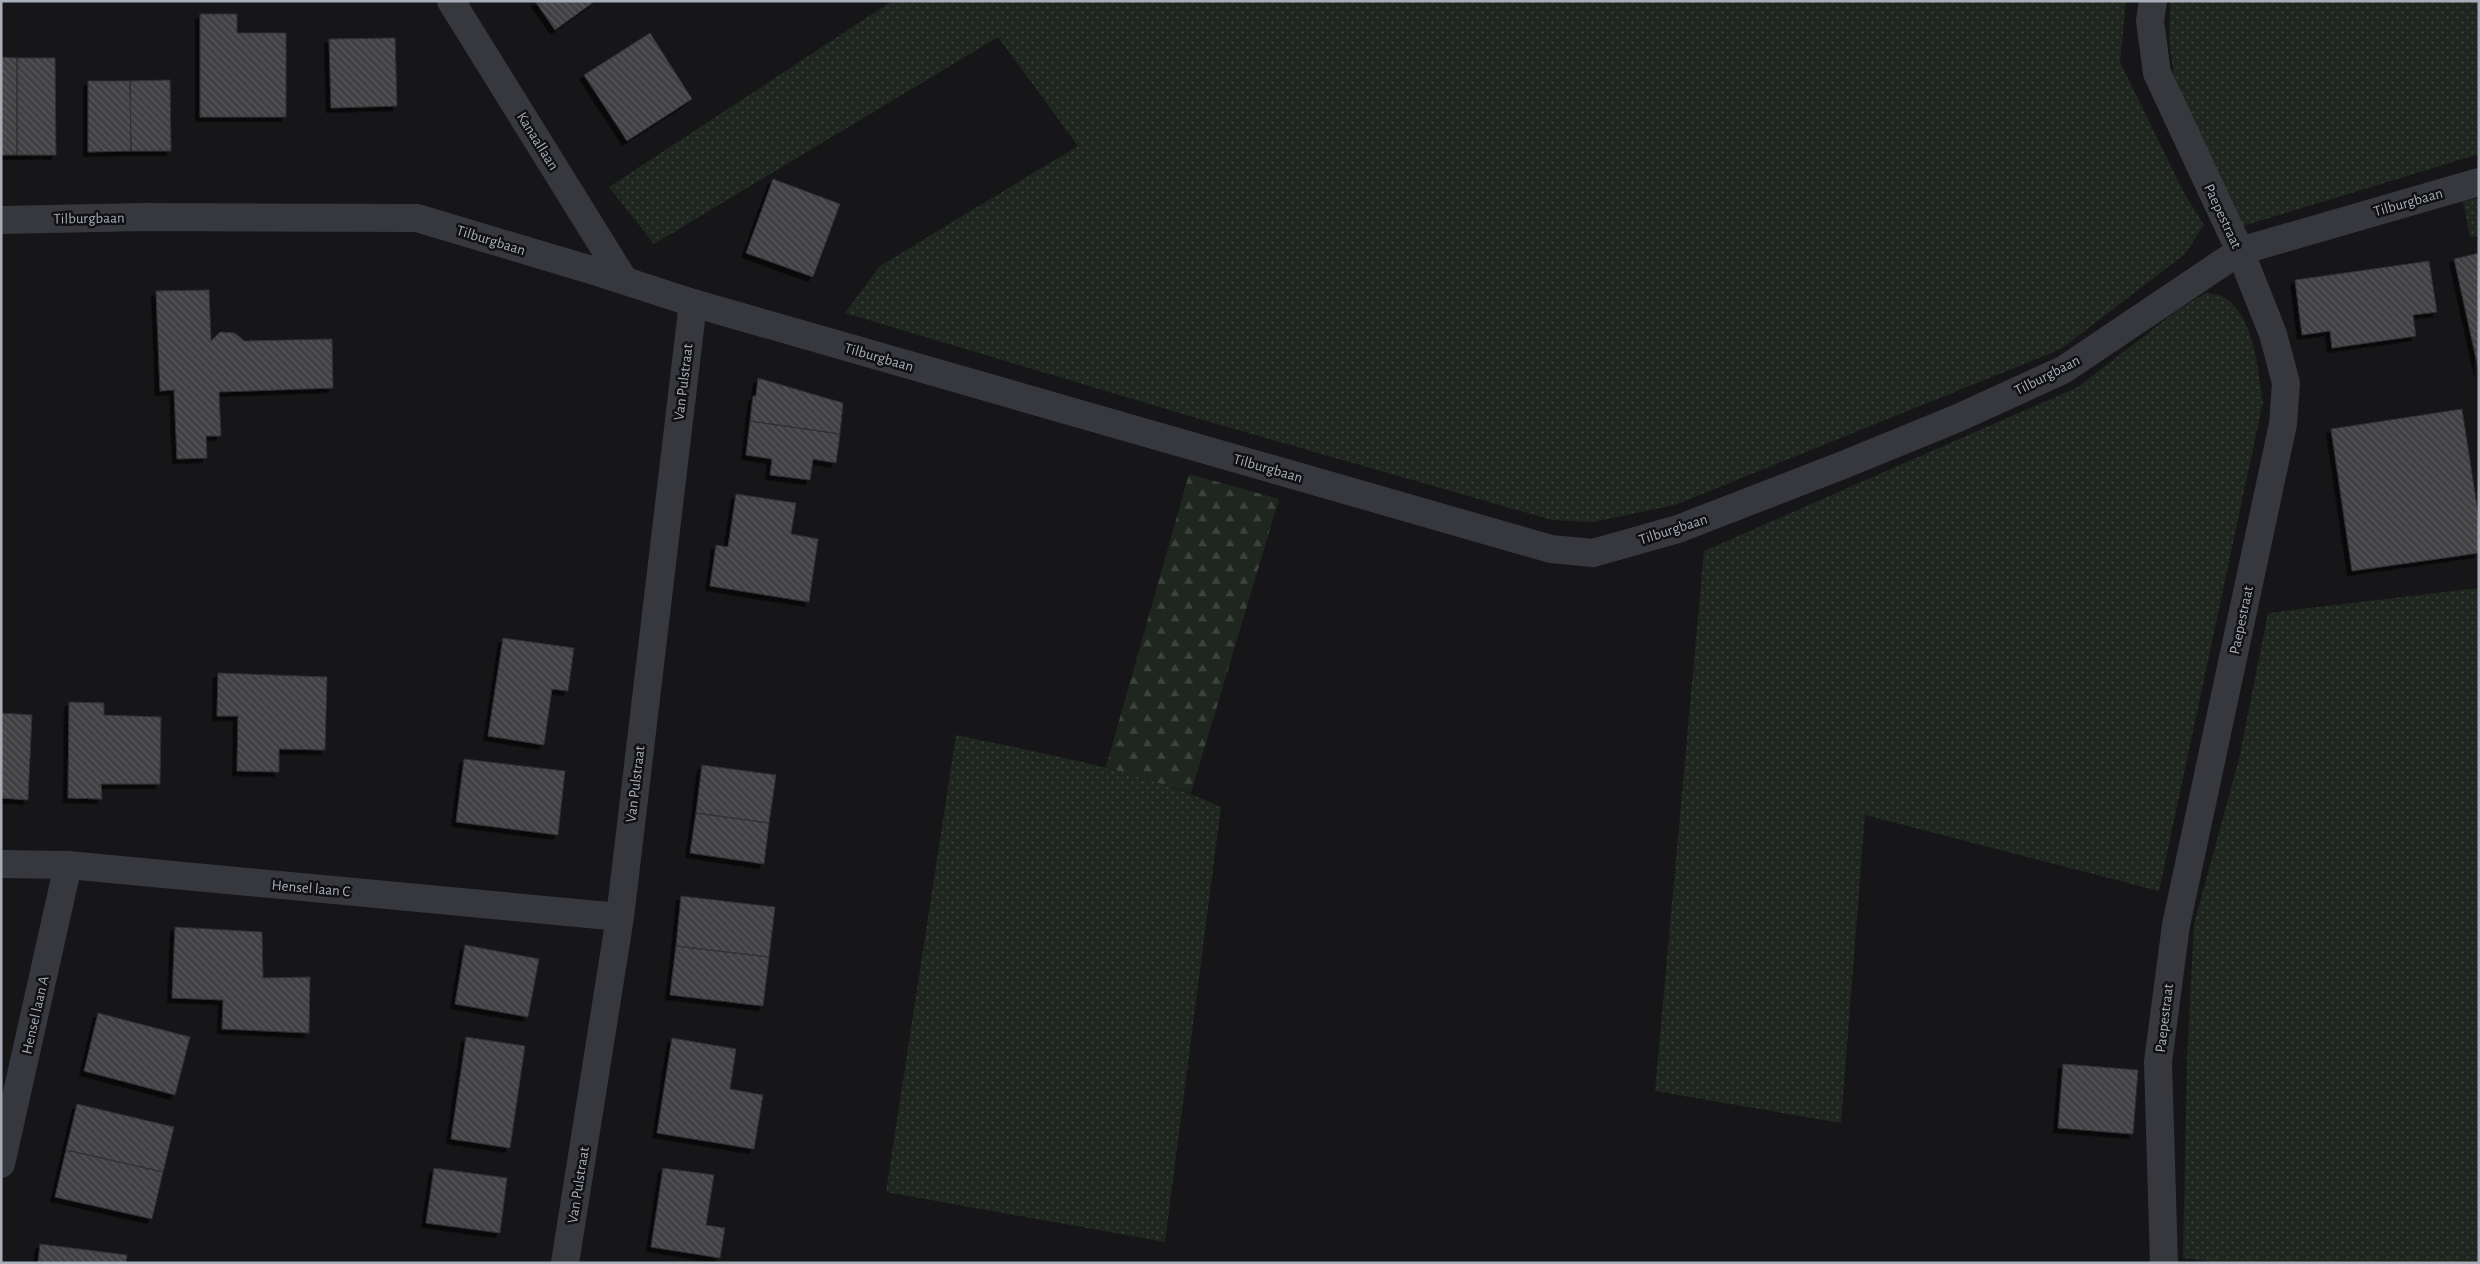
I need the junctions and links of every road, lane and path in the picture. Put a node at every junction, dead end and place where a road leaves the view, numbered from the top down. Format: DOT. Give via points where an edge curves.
graph roads {
  1 [pos="451,1"];
  2 [pos="2153,1"];
  3 [pos="2479,182"];
  4 [pos="1,220"];
  5 [pos="2240,251"];
  6 [pos="624,280"];
  7 [pos="692,303"];
  8 [pos="1,864"];
  9 [pos="68,865"];
  10 [pos="620,917"];
  11 [pos="1,1164"];
  12 [pos="565,1263"];
  13 [pos="2164,1263"];
  1 -- 6 [label="street, Kanaallaan"];
  2 -- 5 [label="street, Paepestraat" via="2150,21 2157,73"];
  3 -- 5 [label="street, Tilburgbaan"];
  4 -- 6 [label="street, Tilburgbaan" via="145,216 417,218"];
  5 -- 7 [label="street, Tilburgbaan" via="2063,370 1958,418 1678,529 1593,553 1552,549"];
  5 -- 13 [label="street, Paepestraat" via="2273,334 2286,383 2282,424 2176,925 2158,1062"];
  6 -- 7 [label="street, Tilburgbaan"];
  7 -- 10 [label="street, Van Pulstraat"];
  8 -- 9 [label="street, Hensel laan C"];
  9 -- 10 [label="street, Hensel laan C"];
  9 -- 11 [label="street, Hensel laan A"];
  10 -- 12 [label="street, Van Pulstraat"];
}
